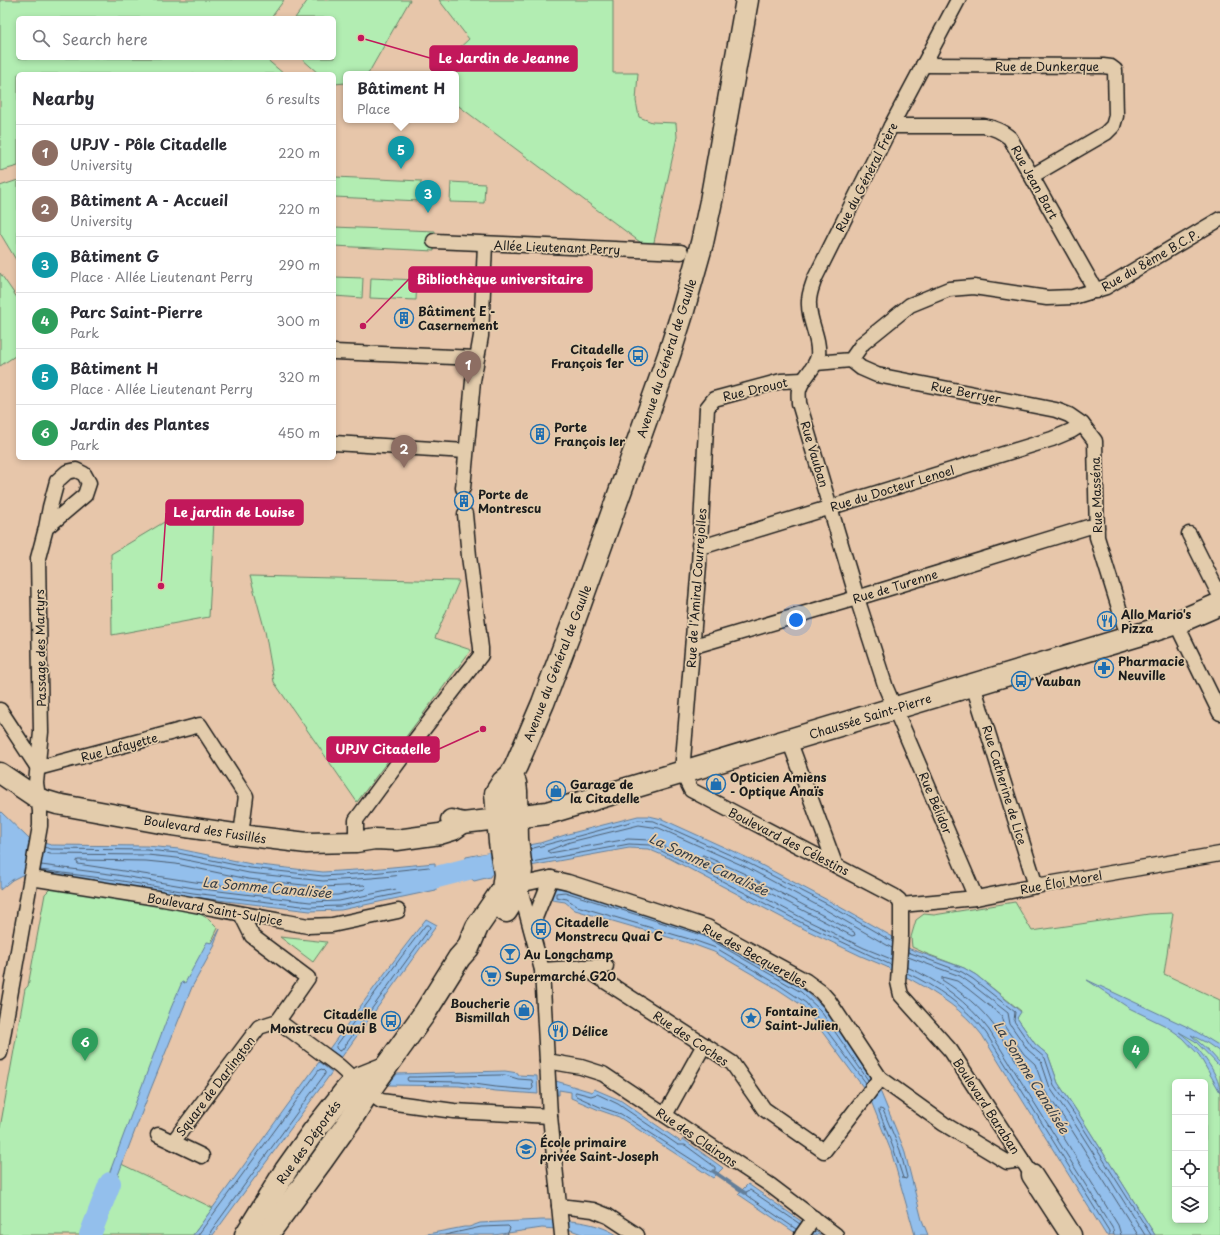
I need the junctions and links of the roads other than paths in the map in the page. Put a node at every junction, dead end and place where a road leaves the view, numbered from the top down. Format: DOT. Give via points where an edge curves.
graph roads {
  1 [pos="747,0"];
  2 [pos="958,0"];
  3 [pos="923,66"];
  4 [pos="891,126"];
  5 [pos="1032,176"];
  6 [pos="1220,219"];
  7 [pos="434,241"];
  8 [pos="485,244"];
  9 [pos="680,252"];
  10 [pos="1096,291"];
  11 [pos="336,352"];
  12 [pos="477,358"];
  13 [pos="851,360"];
  14 [pos="816,363"];
  15 [pos="803,380"];
  16 [pos="709,404"];
  17 [pos="1082,424"];
  18 [pos="336,443"];
  19 [pos="466,451"];
  20 [pos="463,488"];
  21 [pos="831,507"];
  22 [pos="465,514"];
  23 [pos="1097,527"];
  24 [pos="46,528"];
  25 [pos="1189,534"];
  26 [pos="699,545"];
  27 [pos="1220,596"];
  28 [pos="857,598"];
  29 [pos="1220,604"];
  30 [pos="1176,623"];
  31 [pos="1130,637"];
  32 [pos="693,643"];
  33 [pos="973,685"];
  34 [pos="894,708"];
  35 [pos="0,710"];
  36 [pos="1220,713"];
  37 [pos="789,740"];
  38 [pos="38,768"];
  39 [pos="682,772"];
  40 [pos="0,773"];
  41 [pos="37,798"];
  42 [pos="507,818"];
  43 [pos="241,835"];
  44 [pos="366,840"];
  45 [pos="1220,854"];
  46 [pos="835,864"];
  47 [pos="515,876"];
  48 [pos="32,878"];
  49 [pos="551,878"];
  50 [pos="1036,886"];
  51 [pos="976,898"];
  52 [pos="901,905"];
  53 [pos="398,911"];
  54 [pos="241,914"];
  55 [pos="531,928"];
  56 [pos="606,966"];
  57 [pos="583,967"];
  58 [pos="542,970"];
  59 [pos="278,1021"];
  60 [pos="704,1045"];
  61 [pos="0,1053"];
  62 [pos="547,1061"];
  63 [pos="880,1078"];
  64 [pos="354,1080"];
  65 [pos="665,1115"];
  66 [pos="550,1116"];
  67 [pos="158,1135"];
  68 [pos="173,1142"];
  69 [pos="202,1156"];
  70 [pos="1027,1167"];
  71 [pos="561,1223"];
  72 [pos="808,1226"];
  73 [pos="633,1233"];
  74 [pos="246,1235"];
  75 [pos="267,1235"];
  76 [pos="836,1235"];
  77 [pos="1071,1235"];
  1 -- 42 [label="main road, Avenue du Général de Gaulle" via="711,201 682,314 572,626 541,709 511,775 515,783"];
  2 -- 3 [label="street, Rue du Général Frère"];
  3 -- 4 [label="street, Rue du Général Frère"];
  3 -- 5 [label="street, Rue de Dunkerque" via="1102,66 1115,70 1116,116 1113,126 1106,134"];
  4 -- 5 [label="street, Rue Jean Bart" via="995,128 1010,138"];
  4 -- 14 [label="street, Rue du Général Frère" via="809,293 808,306 818,346"];
  5 -- 10 [label="street, Rue Jean Bart"];
  6 -- 10 [label="street, Rue du 8ème B.C.P."];
  7 -- 8 [label="street, Allée Lieutenant Perry"];
  8 -- 9 [label="street, Allée Lieutenant Perry"];
  8 -- 12 [label="street" via="481,336"];
  10 -- 13 [label="street, Rue du 8ème B.C.P." via="1073,297 1047,298 974,287 949,289 910,305 863,343"];
  11 -- 12 [label="street"];
  12 -- 19 [label="street"];
  13 -- 14 [label="street"];
  13 -- 17 [label="street, Rue Berryer" via="877,375 1056,410"];
  14 -- 15 [label="street, Rue Vauban"];
  15 -- 16 [label="street, Rue Drouot" via="781,381 714,399"];
  15 -- 21 [label="street, Rue Vauban" via="798,391 799,403"];
  16 -- 26 [label="street, Rue de l'Amiral Courrejolles"];
  17 -- 21 [label="street, Rue du Docteur Lenoel" via="1052,439"];
  17 -- 23 [label="street, Rue Masséna" via="1095,441"];
  18 -- 19 [label="street"];
  19 -- 20 [label="street"];
  21 -- 26 [label="street, Rue du Docteur Lenoel" via="708,545"];
  21 -- 28 [label="street, Rue Vauban"];
  22 -- 44 [label="street" via="481,655 356,820"];
  23 -- 28 [label="street, Rue de Turenne" via="1088,527"];
  23 -- 31 [label="street, Rue Masséna" via="1097,538"];
  24 -- 38 [label="street, Passage des Martyrs" via="38,558 41,732"];
  25 -- 27 [label="street"];
  26 -- 32 [label="street, Rue de l'Amiral Courrejolles"];
  28 -- 32 [label="street, Rue de Turenne" via="701,644"];
  28 -- 34 [label="street, Rue Vauban"];
  29 -- 30 [label="main road, Chaussée Saint-Pierre"];
  30 -- 31 [label="main road, Chaussée Saint-Pierre"];
  30 -- 36 [label="street"];
  31 -- 33 [label="main road, Chaussée Saint-Pierre"];
  32 -- 39 [label="street, Rue de l'Amiral Courrejolles"];
  33 -- 34 [label="main road, Chaussée Saint-Pierre"];
  33 -- 50 [label="street, Rue Catherine de Lice"];
  34 -- 37 [label="main road, Chaussée Saint-Pierre"];
  34 -- 51 [label="street, Rue Bélidor"];
  35 -- 38 [label="street"];
  37 -- 39 [label="main road, Chaussée Saint-Pierre"];
  37 -- 46 [label="street"];
  38 -- 41 [label="street, Passage des Martyrs"];
  38 -- 43 [label="street, Rue Lafayette" via="200,725 246,796"];
  39 -- 42 [label="main road, Chaussée Saint-Pierre" via="547,813"];
  39 -- 46 [label="street, Boulevard des Célestins" via="691,790"];
  40 -- 41 [label="street"];
  41 -- 43 [label="street, Boulevard des Fusillés" via="166,824"];
  41 -- 48 [label="street, Passage des Martyrs" via="40,811 39,836"];
  42 -- 44 [label="street, Boulevard des Fusillés" via="464,823 452,820 438,821"];
  42 -- 47 [label="main road" via="508,841"];
  43 -- 44 [label="street, Boulevard des Fusillés" via="307,843"];
  45 -- 50 [label="street, Rue Éloi Morel"];
  46 -- 52 [label="street, Boulevard des Célestins" via="894,896"];
  47 -- 49 [label="street, Rue des Becquerelles"];
  47 -- 55 [label="street"];
  47 -- 64 [label="main road, Rue des Déportés" via="511,903 494,926 459,958 412,1033 386,1067"];
  48 -- 54 [label="street, Boulevard Saint-Sulpice"];
  48 -- 61 [label="street, Passage des Martyrs"];
  49 -- 55 [label="street"];
  49 -- 63 [label="street, Rue des Becquerelles" via="707,927 806,981 830,1001"];
  50 -- 51 [label="street, Rue Éloi Morel"];
  51 -- 52 [label="street, Rue Éloi Morel"];
  52 -- 70 [label="street, Boulevard Baraban" via="898,982 901,995 951,1051"];
  53 -- 54 [label="street, Boulevard Saint-Sulpice" via="332,926 308,926"];
  54 -- 59 [label="street" via="252,936 308,978"];
  55 -- 58 [label="street"];
  56 -- 57 [label="street"];
  57 -- 58 [label="street"];
  57 -- 60 [label="street, Rue des Coches"];
  58 -- 62 [label="street"];
  59 -- 64 [label="street"];
  59 -- 68 [label="street, Square de Darlington" via="259,1027"];
  60 -- 63 [label="street, Rue des Coches" via="732,1063 764,1109 824,1151"];
  60 -- 65 [label="street"];
  62 -- 65 [label="street, Rue des Clairons" via="603,1074"];
  62 -- 66 [label="street"];
  63 -- 70 [label="street" via="944,1124 1007,1162"];
  64 -- 66 [label="street" via="381,1101 454,1112"];
  64 -- 74 [label="main road, Rue des Déportés" via="286,1170"];
  64 -- 75 [label="main road, Rue des Déportés" via="351,1119"];
  65 -- 72 [label="street, Rue des Clairons" via="770,1186"];
  66 -- 71 [label="street"];
  67 -- 68 [label="street, Square de Darlington"];
  68 -- 69 [label="street, Square de Darlington"];
  70 -- 77 [label="street, Boulevard Baraban"];
  71 -- 73 [label="street" via="593,1210 608,1216"];
  72 -- 76 [label="street, Rue des Clairons"];
}
